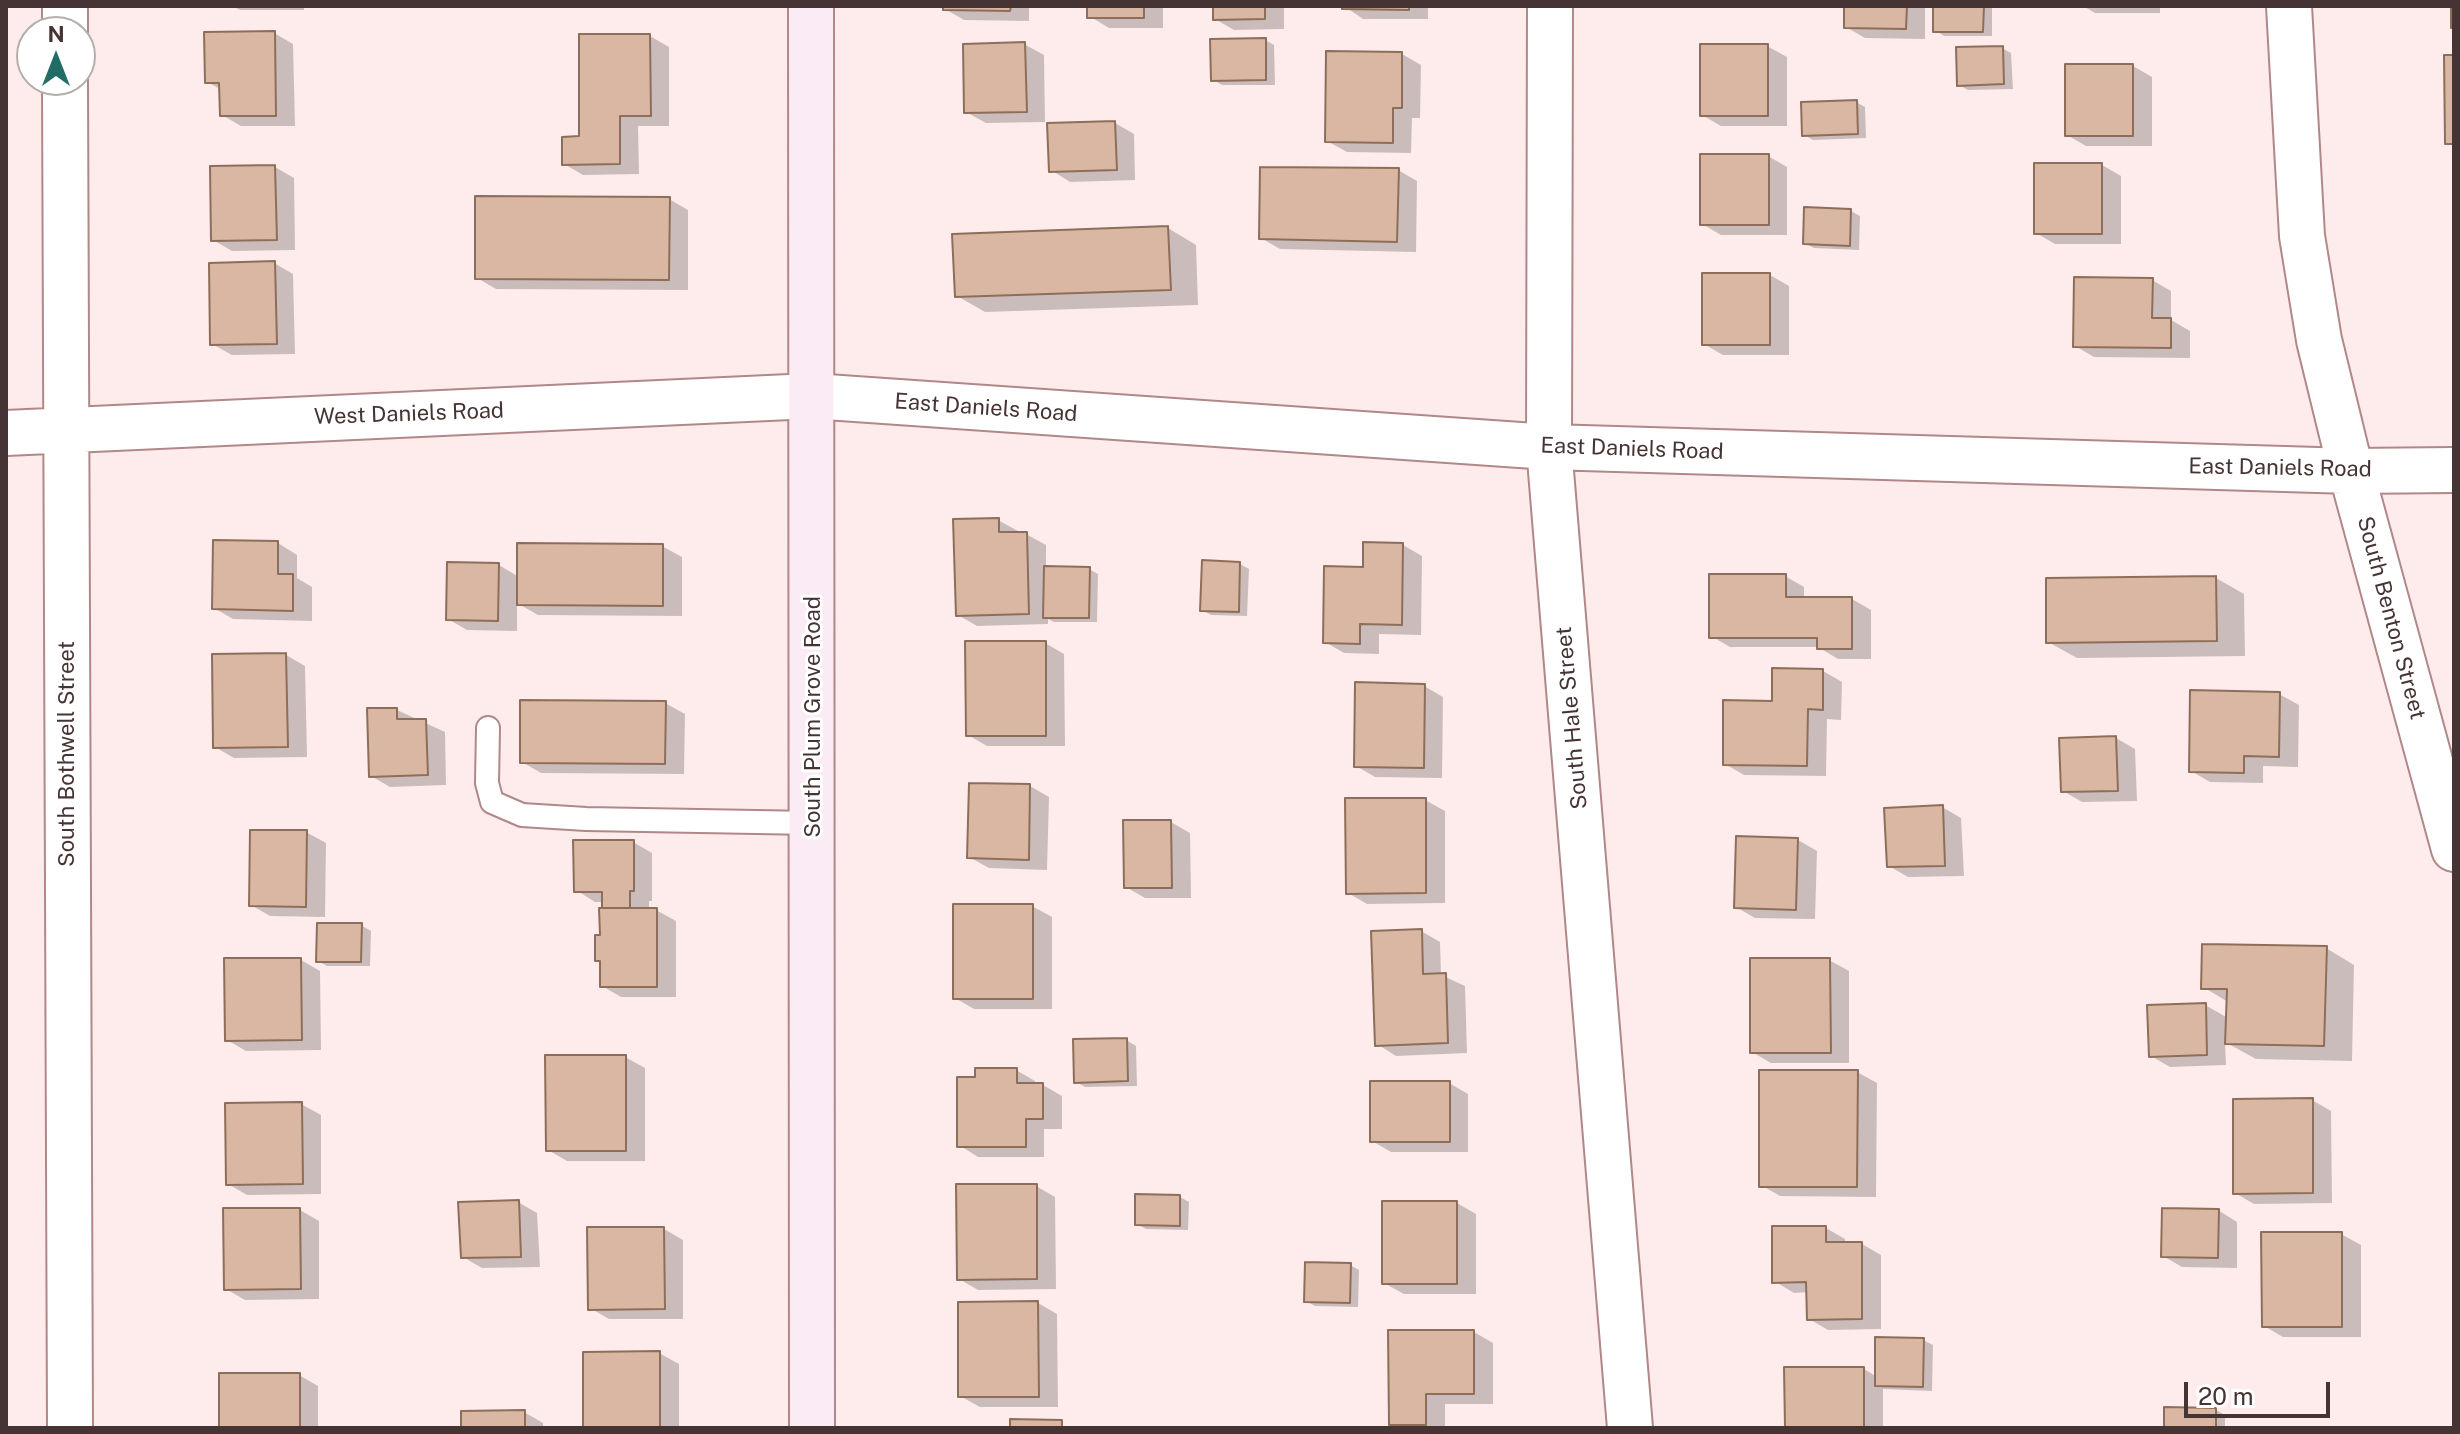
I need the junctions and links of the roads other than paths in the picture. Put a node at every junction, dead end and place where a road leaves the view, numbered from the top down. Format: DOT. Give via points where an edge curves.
graph roads {
  1 [pos="811,6"];
  2 [pos="1550,6"];
  3 [pos="2289,6"];
  4 [pos="65,96"];
  5 [pos="812,396"];
  6 [pos="66,429"];
  7 [pos="6,433"];
  8 [pos="1549,447"];
  9 [pos="2454,470"];
  10 [pos="2351,471"];
  11 [pos="488,728"];
  12 [pos="813,823"];
  13 [pos="2454,849"];
  14 [pos="70,1428"];
  15 [pos="812,1428"];
  16 [pos="1630,1428"];
  1 -- 5 [label="main road, South Plum Grove Road"];
  2 -- 8 [label="street, South Hale Street"];
  3 -- 10 [label="street, South Benton Street" via="2302,236 2319,340"];
  4 -- 6 [label="street, South Bothwell Street"];
  5 -- 6 [label="street, West Daniels Road"];
  5 -- 8 [label="street, East Daniels Road"];
  5 -- 12 [label="main road, South Plum Grove Road"];
  6 -- 7 [label="street, West Daniels Road"];
  6 -- 14 [label="street, South Bothwell Street"];
  8 -- 10 [label="street, East Daniels Road"];
  8 -- 16 [label="street, South Hale Street"];
  9 -- 10 [label="street, East Daniels Road"];
  10 -- 13 [label="street, South Benton Street"];
  11 -- 12 [label="lane" via="492,802 522,815"];
  12 -- 15 [label="main road, South Plum Grove Road"];
}
